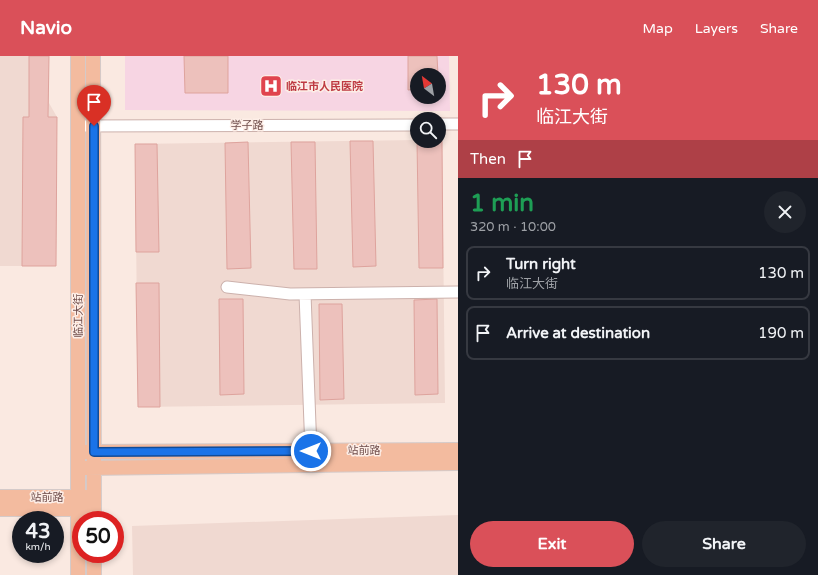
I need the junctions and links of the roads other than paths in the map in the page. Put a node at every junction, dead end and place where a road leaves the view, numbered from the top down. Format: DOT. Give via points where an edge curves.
graph roads {
  1 [pos="78,56"];
  2 [pos="93,56"];
  3 [pos="446,124"];
  4 [pos="458,124"];
  5 [pos="410,125"];
  6 [pos="78,126"];
  7 [pos="94,126"];
  8 [pos="227,287"];
  9 [pos="458,292"];
  10 [pos="305,294"];
  11 [pos="458,450"];
  12 [pos="311,451"];
  13 [pos="78,452"];
  14 [pos="94,452"];
  15 [pos="458,463"];
  16 [pos="78,468"];
  17 [pos="94,468"];
  18 [pos="0,497"];
  19 [pos="78,503"];
  20 [pos="0,509"];
  21 [pos="94,509"];
  22 [pos="94,563"];
  23 [pos="78,575"];
  24 [pos="94,575"];
  1 -- 6 [label="main road, 临江大街"];
  2 -- 7 [label="main road, 临江大街"];
  3 -- 4 [label="street"];
  5 -- 7 [label="street, 学子路"];
  6 -- 7 [label="street, 学子路"];
  6 -- 13 [label="main road, 临江大街"];
  7 -- 14 [label="main road, 临江大街"];
  8 -- 10 [label="street"];
  9 -- 10 [label="street"];
  10 -- 12 [label="street"];
  11 -- 12 [label="main road, 站前路"];
  12 -- 14 [label="main road, 站前路"];
  13 -- 14 [label="main road, 站前路"];
  13 -- 16 [label="main road, 临江大街"];
  14 -- 17 [label="main road, 临江大街"];
  15 -- 17 [label="main road, 站前路"];
  16 -- 17 [label="main road, 站前路"];
  16 -- 19 [label="main road, 临江大街"];
  17 -- 21 [label="main road, 临江大街"];
  18 -- 19 [label="main road, 站前路"];
  19 -- 20 [label="main road, 站前路"];
  19 -- 21 [label="main road, 站前路"];
  19 -- 23 [label="main road, 临江大街"];
  22 -- 24 [label="main road"];
}
